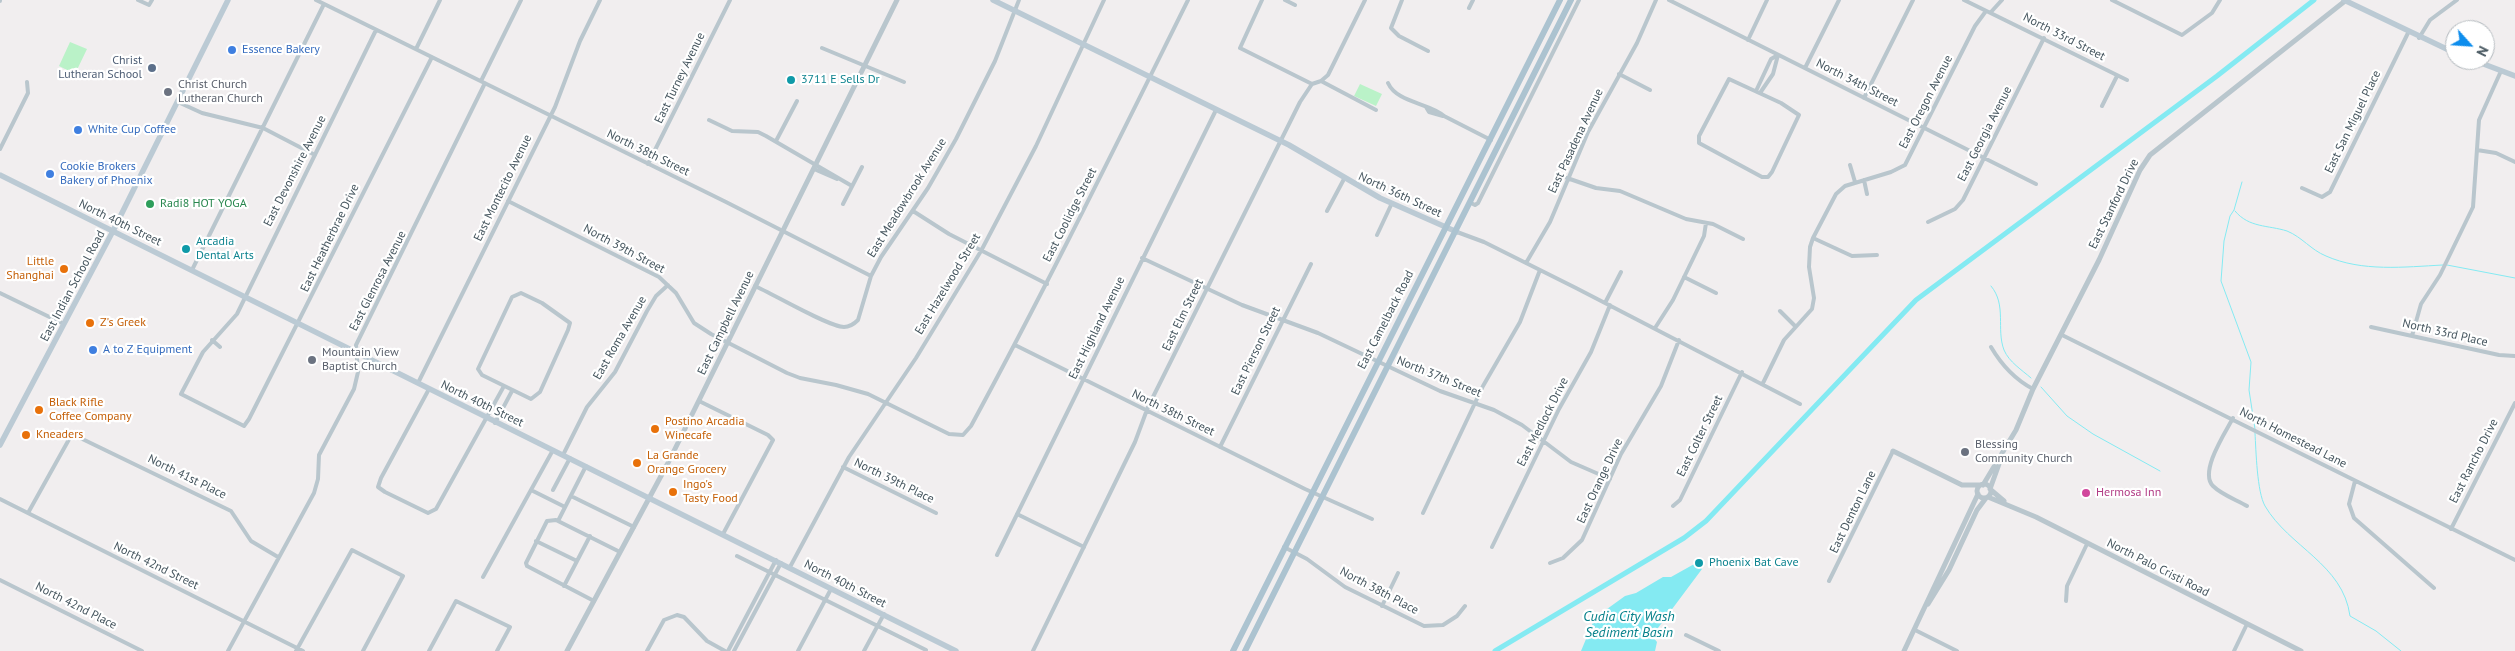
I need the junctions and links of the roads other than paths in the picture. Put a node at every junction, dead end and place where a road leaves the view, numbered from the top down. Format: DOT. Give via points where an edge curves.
graph roads {
  1 [pos="138,0"];
  2 [pos="152,0"];
  3 [pos="228,0"];
  4 [pos="316,0"];
  5 [pos="440,0"];
  6 [pos="521,0"];
  7 [pos="600,0"];
  8 [pos="730,0"];
  9 [pos="897,0"];
  10 [pos="993,0"];
  11 [pos="1019,0"];
  12 [pos="1104,0"];
  13 [pos="1188,0"];
  14 [pos="1262,0"];
  15 [pos="1285,0"];
  16 [pos="1365,0"];
  17 [pos="1402,0"];
  18 [pos="1473,0"];
  19 [pos="1560,0"];
  20 [pos="1571,0"];
  21 [pos="1579,0"];
  22 [pos="1656,0"];
  23 [pos="1669,0"];
  24 [pos="1767,0"];
  25 [pos="1840,0"];
  26 [pos="1913,0"];
  27 [pos="1964,0"];
  28 [pos="2002,0"];
  29 [pos="2112,0"];
  30 [pos="2220,0"];
  31 [pos="2345,0"];
  32 [pos="2457,0"];
  33 [pos="331,1"];
  34 [pos="326,5"];
  35 [pos="1295,5"];
  36 [pos="1469,8"];
  37 [pos="1016,11"];
  38 [pos="1989,12"];
  39 [pos="376,30"];
  40 [pos="2408,33"];
  41 [pos="2044,38"];
  42 [pos="2419,38"];
  43 [pos="1748,40"];
  44 [pos="1084,45"];
  45 [pos="822,48"];
  46 [pos="2445,49"];
  47 [pos="416,50"];
  48 [pos="1428,51"];
  49 [pos="1778,55"];
  50 [pos="432,57"];
  51 [pos="865,66"];
  52 [pos="1805,68"];
  53 [pos="2495,68"];
  54 [pos="1766,70"];
  55 [pos="2501,70"];
  56 [pos="1619,74"];
  57 [pos="1773,74"];
  58 [pos="2117,76"];
  59 [pos="2515,76"];
  60 [pos="1150,77"];
  61 [pos="2127,80"];
  62 [pos="1321,81"];
  63 [pos="27,82"];
  64 [pos="483,82"];
  65 [pos="904,82"];
  66 [pos="1388,83"];
  67 [pos="1312,84"];
  68 [pos="1650,90"];
  69 [pos="1514,92"];
  70 [pos="1758,92"];
  71 [pos="1527,97"];
  72 [pos="1864,98"];
  73 [pos="797,101"];
  74 [pos="178,102"];
  75 [pos="2102,106"];
  76 [pos="1216,110"];
  77 [pos="1376,110"];
  78 [pos="551,116"];
  79 [pos="709,120"];
  80 [pos="263,128"];
  81 [pos="1924,128"];
  82 [pos="1491,140"];
  83 [pos="776,141"];
  84 [pos="1280,141"];
  85 [pos="0,149"];
  86 [pos="2477,150"];
  87 [pos="315,155"];
  88 [pos="1984,159"];
  89 [pos="2515,162"];
  90 [pos="648,164"];
  91 [pos="1850,165"];
  92 [pos="862,166"];
  93 [pos="815,167"];
  94 [pos="832,173"];
  95 [pos="0,174"];
  96 [pos="829,178"];
  97 [pos="1567,178"];
  98 [pos="838,179"];
  99 [pos="1344,179"];
  100 [pos="1864,180"];
  101 [pos="1855,182"];
  102 [pos="2036,184"];
  103 [pos="852,186"];
  104 [pos="2302,188"];
  105 [pos="1867,194"];
  106 [pos="508,201"];
  107 [pos="1392,203"];
  108 [pos="843,204"];
  109 [pos="913,211"];
  110 [pos="1328,211"];
  111 [pos="1928,222"];
  112 [pos="1706,223"];
  113 [pos="1446,228"];
  114 [pos="783,230"];
  115 [pos="113,231"];
  116 [pos="1457,232"];
  117 [pos="1377,235"];
  118 [pos="1813,238"];
  119 [pos="1743,239"];
  120 [pos="981,250"];
  121 [pos="1876,254"];
  122 [pos="1142,258"];
  123 [pos="1526,263"];
  124 [pos="1311,264"];
  125 [pos="192,270"];
  126 [pos="1540,270"];
  127 [pos="1621,272"];
  128 [pos="871,276"];
  129 [pos="1684,277"];
  130 [pos="1047,284"];
  131 [pos="668,286"];
  132 [pos="755,286"];
  133 [pos="1207,289"];
  134 [pos="0,293"];
  135 [pos="1716,293"];
  136 [pos="244,296"];
  137 [pos="1605,303"];
  138 [pos="1610,305"];
  139 [pos="1780,311"];
  140 [pos="1283,320"];
  141 [pos="64,324"];
  142 [pos="299,325"];
  143 [pos="1795,326"];
  144 [pos="2371,326"];
  145 [pos="1655,328"];
  146 [pos="2062,334"];
  147 [pos="2412,336"];
  148 [pos="212,340"];
  149 [pos="1679,340"];
  150 [pos="727,343"];
  151 [pos="1015,345"];
  152 [pos="220,347"];
  153 [pos="1991,347"];
  154 [pos="355,353"];
  155 [pos="2515,356"];
  156 [pos="1378,362"];
  157 [pos="1388,368"];
  158 [pos="1742,372"];
  159 [pos="1083,379"];
  160 [pos="418,383"];
  161 [pos="1762,383"];
  162 [pos="504,386"];
  163 [pos="428,389"];
  164 [pos="2033,390"];
  165 [pos="512,391"];
  166 [pos="181,394"];
  167 [pos="699,401"];
  168 [pos="885,403"];
  169 [pos="1475,403"];
  170 [pos="2515,403"];
  171 [pos="1800,404"];
  172 [pos="494,405"];
  173 [pos="502,409"];
  174 [pos="1147,411"];
  175 [pos="486,418"];
  176 [pos="2233,418"];
  177 [pos="495,423"];
  178 [pos="963,434"];
  179 [pos="1543,441"];
  180 [pos="0,445"];
  181 [pos="1220,447"];
  182 [pos="553,450"];
  183 [pos="1893,451"];
  184 [pos="563,455"];
  185 [pos="570,458"];
  186 [pos="2000,458"];
  187 [pos="586,466"];
  188 [pos="843,467"];
  189 [pos="1610,480"];
  190 [pos="2356,481"];
  191 [pos="1981,485"];
  192 [pos="1969,487"];
  193 [pos="1991,489"];
  194 [pos="532,490"];
  195 [pos="553,490"];
  196 [pos="1312,491"];
  197 [pos="1978,493"];
  198 [pos="571,496"];
  199 [pos="1322,496"];
  200 [pos="650,497"];
  201 [pos="1987,498"];
  202 [pos="0,499"];
  203 [pos="2006,503"];
  204 [pos="1674,506"];
  205 [pos="2248,506"];
  206 [pos="565,507"];
  207 [pos="28,513"];
  208 [pos="936,513"];
  209 [pos="1423,513"];
  210 [pos="1017,514"];
  211 [pos="1372,519"];
  212 [pos="558,521"];
  213 [pos="634,527"];
  214 [pos="2451,529"];
  215 [pos="723,534"];
  216 [pos="590,536"];
  217 [pos="536,540"];
  218 [pos="2087,544"];
  219 [pos="1084,547"];
  220 [pos="1284,547"];
  221 [pos="1492,547"];
  222 [pos="620,552"];
  223 [pos="1295,552"];
  224 [pos="996,555"];
  225 [pos="738,556"];
  226 [pos="278,558"];
  227 [pos="2515,560"];
  228 [pos="577,561"];
  229 [pos="779,562"];
  230 [pos="1550,563"];
  231 [pos="790,567"];
  232 [pos="771,572"];
  233 [pos="1398,573"];
  234 [pos="776,574"];
  235 [pos="483,577"];
  236 [pos="0,580"];
  237 [pos="1829,581"];
  238 [pos="564,586"];
  239 [pos="832,588"];
  240 [pos="2434,588"];
  241 [pos="826,599"];
  242 [pos="594,601"];
  243 [pos="2066,601"];
  244 [pos="1382,606"];
  245 [pos="1465,606"];
  246 [pos="1924,610"];
  247 [pos="884,614"];
  248 [pos="745,620"];
  249 [pos="244,621"];
  250 [pos="750,622"];
  251 [pos="2247,624"];
  252 [pos="878,626"];
  253 [pos="1915,630"];
  254 [pos="1686,634"];
  255 [pos="1240,637"];
  256 [pos="1250,643"];
  257 [pos="297,650"];
  258 [pos="926,650"];
  259 [pos="142,651"];
  260 [pos="228,651"];
  261 [pos="303,651"];
  262 [pos="364,651"];
  263 [pos="429,651"];
  264 [pos="497,651"];
  265 [pos="566,651"];
  266 [pos="647,651"];
  267 [pos="726,651"];
  268 [pos="734,651"];
  269 [pos="798,651"];
  270 [pos="864,651"];
  271 [pos="956,651"];
  272 [pos="1032,651"];
  273 [pos="1233,651"];
  274 [pos="1245,651"];
  275 [pos="1719,651"];
  276 [pos="1904,651"];
  277 [pos="1957,651"];
  278 [pos="2234,651"];
  279 [pos="2301,651"];
  1 -- 2 [label="street" via="149,5"];
  3 -- 74 [label="main road, East Indian School Road"];
  4 -- 34 [label="street, North 38th Street"];
  5 -- 47 [label="street"];
  6 -- 64 [label="street, East Glenrosa Avenue"];
  7 -- 78 [label="street, East Montecito Avenue"];
  8 -- 90 [label="street, East Turney Avenue"];
  9 -- 51 [label="street, East Campbell Avenue"];
  10 -- 37 [label="main road, North 36th Street"];
  11 -- 37 [label="street, East Meadowbrook Avenue"];
  12 -- 44 [label="street, East Hazelwood Street"];
  13 -- 60 [label="street, East Coolidge Street"];
  14 -- 67 [label="street" via="1240,48"];
  15 -- 35 [label="street"];
  16 -- 62 [label="street" via="1334,64"];
  17 -- 48 [label="street" via="1391,28 1399,36"];
  18 -- 36 [label="street"];
  19 -- 69 [label="main road, East Camelback Road"];
  20 -- 71 [label="main road, East Camelback Road"];
  21 -- 71 [label="street, East Camelback Road"];
  22 -- 56 [label="street, East Pasadena Avenue"];
  23 -- 43 [label="street, North 34th Street"];
  24 -- 43 [label="street"];
  25 -- 52 [label="street"];
  26 -- 72 [label="street"];
  27 -- 38 [label="street, North 33rd Street"];
  28 -- 38 [label="street, East Oregon Avenue"];
  29 -- 30 [label="street" via="2182,35 2212,13"];
  31 -- 40 [label="main road"];
  31 -- 146 [label="street, East Stanford Drive" via="2150,155 2115,220"];
  32 -- 42 [label="street" via="2430,20"];
  33 -- 34 [label="street"];
  34 -- 39 [label="street, North 38th Street"];
  34 -- 80 [label="street"];
  37 -- 44 [label="main road, North 36th Street"];
  37 -- 109 [label="street, East Meadowbrook Avenue" via="956,139"];
  38 -- 41 [label="street, North 33rd Street"];
  38 -- 81 [label="street, East Oregon Avenue" via="1975,26"];
  39 -- 47 [label="street, North 38th Street"];
  39 -- 87 [label="street, East Devonshire Avenue"];
  40 -- 42 [label="main road"];
  40 -- 104 [label="street, East San Miguel Place" via="2330,192 2322,197"];
  41 -- 58 [label="street, North 33rd Street"];
  41 -- 88 [label="street, East Georgia Avenue"];
  42 -- 46 [label="main road"];
  43 -- 49 [label="street, North 34th Street"];
  44 -- 60 [label="main road, North 36th Street"];
  44 -- 120 [label="street, East Hazelwood Street"];
  45 -- 51 [label="street"];
  47 -- 50 [label="street, North 38th Street"];
  49 -- 52 [label="street, North 34th Street"];
  49 -- 54 [label="street" via="1771,59"];
  49 -- 57 [label="street"];
  50 -- 64 [label="street, North 38th Street"];
  50 -- 142 [label="street, East Heatherbrae Drive"];
  51 -- 65 [label="street"];
  51 -- 93 [label="street, East Campbell Avenue"];
  52 -- 72 [label="street, North 34th Street"];
  53 -- 55 [label="main road"];
  54 -- 57 [label="street"];
  54 -- 70 [label="street"];
  55 -- 59 [label="main road"];
  55 -- 86 [label="street" via="2479,120"];
  56 -- 68 [label="street"];
  56 -- 97 [label="street, East Pasadena Avenue"];
  57 -- 70 [label="street"];
  58 -- 61 [label="street, North 33rd Street"];
  58 -- 75 [label="street"];
  60 -- 76 [label="main road, North 36th Street"];
  60 -- 130 [label="street, East Coolidge Street"];
  62 -- 67 [label="street"];
  62 -- 77 [label="street"];
  63 -- 85 [label="street" via="28,93"];
  64 -- 78 [label="street, North 38th Street"];
  64 -- 154 [label="street, East Glenrosa Avenue" via="418,224 356,345"];
  66 -- 82 [label="street" via="1393,91 1426,107 1429,112 1444,116"];
  67 -- 84 [label="street, East Elm Street"];
  69 -- 71 [label="main road"];
  69 -- 82 [label="main road, East Camelback Road"];
  70 -- 70 [label="street" via="1799,115 1768,177 1762,177 1699,143 1699,136 1729,79"];
  71 -- 116 [label="main road, East Camelback Road"];
  72 -- 81 [label="street, North 34th Street"];
  73 -- 83 [label="street"];
  74 -- 80 [label="street" via="202,113"];
  74 -- 115 [label="main road, East Indian School Road"];
  76 -- 84 [label="main road, North 36th Street"];
  76 -- 122 [label="street, East Highland Avenue"];
  78 -- 90 [label="street, North 38th Street"];
  78 -- 106 [label="street, East Montecito Avenue"];
  79 -- 83 [label="street" via="732,131 758,132"];
  80 -- 87 [label="street"];
  80 -- 125 [label="street"];
  81 -- 88 [label="street, North 34th Street"];
  81 -- 100 [label="street, East Oregon Avenue" via="1905,165"];
  82 -- 113 [label="main road, East Camelback Road"];
  83 -- 93 [label="street"];
  84 -- 99 [label="main road, North 36th Street"];
  84 -- 133 [label="street, East Elm Street"];
  86 -- 89 [label="street" via="2496,153"];
  86 -- 147 [label="street" via="2473,206 2444,268 2422,304"];
  87 -- 136 [label="street, East Devonshire Avenue"];
  88 -- 102 [label="street, North 34th Street"];
  88 -- 111 [label="street, East Georgia Avenue" via="1959,205"];
  90 -- 114 [label="street, North 38th Street"];
  91 -- 101 [label="street"];
  92 -- 103 [label="street"];
  93 -- 94 [label="street"];
  93 -- 96 [label="street"];
  93 -- 114 [label="street, East Campbell Avenue"];
  94 -- 96 [label="street"];
  94 -- 98 [label="street"];
  95 -- 115 [label="main road, North 40th Street"];
  96 -- 98 [label="street"];
  97 -- 112 [label="street" via="1596,188 1620,191 1686,219"];
  97 -- 123 [label="street, East Pasadena Avenue" via="1550,222"];
  98 -- 103 [label="street"];
  99 -- 107 [label="main road, North 36th Street"];
  99 -- 110 [label="street"];
  100 -- 101 [label="street, East Oregon Avenue"];
  100 -- 105 [label="street"];
  101 -- 118 [label="street, East Oregon Avenue" via="1836,194"];
  103 -- 108 [label="street"];
  106 -- 131 [label="street, North 39th Street" via="640,267"];
  106 -- 160 [label="street, East Montecito Avenue"];
  107 -- 113 [label="main road, North 36th Street"];
  107 -- 117 [label="street"];
  109 -- 120 [label="street"];
  109 -- 128 [label="street, East Meadowbrook Avenue"];
  112 -- 119 [label="street"];
  112 -- 129 [label="street" via="1704,236"];
  113 -- 116 [label="main road, North 36th Street"];
  113 -- 156 [label="main road, East Camelback Road"];
  114 -- 128 [label="street, North 38th Street"];
  114 -- 132 [label="street, East Campbell Avenue"];
  115 -- 125 [label="main road, North 40th Street"];
  115 -- 141 [label="main road, East Indian School Road"];
  116 -- 123 [label="street, North 36th Street"];
  116 -- 157 [label="main road, East Camelback Road"];
  118 -- 121 [label="street" via="1852,256"];
  118 -- 143 [label="street, East Oregon Avenue" via="1809,267 1813,303 1807,317"];
  120 -- 130 [label="street"];
  120 -- 168 [label="street, East Hazelwood Street"];
  122 -- 133 [label="street, North 37th Street"];
  122 -- 159 [label="street, East Highland Avenue"];
  123 -- 126 [label="street, North 36th Street"];
  124 -- 140 [label="street, East Pierson Street"];
  125 -- 136 [label="main road, North 40th Street"];
  126 -- 137 [label="street, North 36th Street"];
  126 -- 169 [label="street" via="1520,322"];
  127 -- 137 [label="street"];
  128 -- 132 [label="street, East Meadowbrook Avenue" via="861,312 853,325 843,327"];
  129 -- 135 [label="street"];
  129 -- 145 [label="street"];
  130 -- 151 [label="street, East Coolidge Street"];
  131 -- 150 [label="street, North 39th Street" via="694,323"];
  131 -- 184 [label="street, East Roma Avenue" via="646,311 615,372 587,407"];
  132 -- 150 [label="street, East Campbell Avenue"];
  133 -- 140 [label="street, North 37th Street"];
  133 -- 174 [label="street, East Elm Street"];
  134 -- 141 [label="street"];
  136 -- 142 [label="main road, North 40th Street"];
  136 -- 148 [label="street, East Devonshire Avenue" via="232,320"];
  137 -- 138 [label="street, North 36th Street"];
  138 -- 145 [label="street, North 36th Street"];
  138 -- 179 [label="street, East Medlock Drive" via="1587,359"];
  139 -- 143 [label="street"];
  140 -- 156 [label="street, North 37th Street"];
  140 -- 181 [label="street, East Pierson Street"];
  141 -- 180 [label="main road, East Indian School Road"];
  142 -- 154 [label="main road, North 40th Street"];
  142 -- 166 [label="street, East Heatherbrae Drive" via="244,426"];
  143 -- 161 [label="street, East Oregon Avenue" via="1784,340"];
  144 -- 147 [label="street, North 33rd Place"];
  145 -- 149 [label="street, North 36th Street"];
  146 -- 164 [label="street, East Stanford Drive"];
  146 -- 176 [label="street, North Homestead Lane"];
  147 -- 155 [label="street, North 33rd Place" via="2499,356"];
  148 -- 152 [label="street"];
  148 -- 166 [label="street, East Devonshire Avenue"];
  149 -- 158 [label="street, North 36th Street"];
  149 -- 189 [label="street, East Orange Drive" via="1661,386"];
  150 -- 167 [label="street, East Campbell Avenue"];
  150 -- 168 [label="street, North 39th Street" via="800,378 855,390"];
  151 -- 159 [label="street, North 38th Street"];
  151 -- 178 [label="street, East Coolidge Street" via="971,426"];
  153 -- 164 [label="street" via="2004,365"];
  154 -- 160 [label="main road, North 40th Street"];
  154 -- 226 [label="street, East Glenrosa Avenue" via="358,372 354,389 319,455 314,493"];
  156 -- 157 [label="street, North 37th Street"];
  156 -- 196 [label="main road, East Camelback Road"];
  157 -- 169 [label="street, North 37th Street"];
  157 -- 199 [label="main road, East Camelback Road"];
  158 -- 161 [label="street, North 36th Street"];
  158 -- 204 [label="street, East Colter Street" via="1680,500"];
  159 -- 174 [label="street, North 38th Street"];
  159 -- 210 [label="street, East Highland Avenue"];
  160 -- 163 [label="main road, North 40th Street"];
  161 -- 171 [label="street, North 36th Street"];
  162 -- 165 [label="street"];
  162 -- 165 [label="street" via="482,375 478,367 512,297 521,293 570,324 538,396 531,399"];
  162 -- 172 [label="street"];
  163 -- 175 [label="main road, North 40th Street"];
  163 -- 175 [label="street" via="380,478 378,487 385,492 428,513 436,509"];
  164 -- 186 [label="street, East Stanford Drive"];
  165 -- 173 [label="street"];
  167 -- 200 [label="street, East Campbell Avenue"];
  167 -- 215 [label="street" via="773,440"];
  168 -- 178 [label="street, North 39th Street" via="948,434"];
  168 -- 188 [label="street, East Hazelwood Street"];
  169 -- 179 [label="street, North 37th Street" via="1511,418"];
  169 -- 209 [label="street"];
  170 -- 214 [label="street, East Rancho Drive"];
  172 -- 173 [label="street"];
  172 -- 175 [label="street"];
  173 -- 177 [label="street"];
  174 -- 181 [label="street, North 38th Street"];
  174 -- 219 [label="street, East Elm Street"];
  175 -- 177 [label="main road, North 40th Street"];
  176 -- 190 [label="street, North Homestead Lane"];
  176 -- 205 [label="street" via="2208,475 2214,487"];
  177 -- 182 [label="main road, North 40th Street"];
  179 -- 189 [label="street, North 37th Street" via="1571,462"];
  179 -- 221 [label="street, East Medlock Drive"];
  181 -- 196 [label="street, North 38th Street"];
  182 -- 184 [label="main road, North 40th Street"];
  182 -- 194 [label="street"];
  183 -- 192 [label="street"];
  183 -- 237 [label="street, East Denton Lane"];
  184 -- 185 [label="main road, North 40th Street"];
  185 -- 187 [label="main road, North 40th Street"];
  185 -- 195 [label="street"];
  186 -- 191 [label="street, East Stanford Drive"];
  186 -- 193 [label="street, East Stanford Drive"];
  187 -- 198 [label="street"];
  187 -- 200 [label="main road, North 40th Street"];
  188 -- 208 [label="street, North 39th Place"];
  188 -- 231 [label="street, East Hazelwood Street"];
  189 -- 230 [label="street, East Orange Drive" via="1582,540 1563,558"];
  190 -- 214 [label="street, North Homestead Lane"];
  190 -- 240 [label="street" via="2349,504 2354,518"];
  191 -- 192 [label="street"];
  191 -- 193 [label="street, North Palo Cristi Road"];
  191 -- 197 [label="street, East Stanford Drive"];
  192 -- 197 [label="street"];
  193 -- 201 [label="street, East Stanford Drive"];
  193 -- 203 [label="street, North Palo Cristi Road"];
  194 -- 206 [label="street"];
  194 -- 235 [label="street"];
  196 -- 199 [label="street, North 38th Street"];
  196 -- 220 [label="main road, East Camelback Road"];
  197 -- 201 [label="street, North Palo Cristi Road"];
  197 -- 246 [label="street"];
  198 -- 206 [label="street"];
  198 -- 213 [label="street"];
  199 -- 211 [label="street"];
  199 -- 223 [label="main road, East Camelback Road"];
  200 -- 213 [label="street, East Campbell Avenue"];
  200 -- 215 [label="main road, North 40th Street"];
  201 -- 203 [label="street, North Palo Cristi Road"];
  201 -- 246 [label="street" via="1977,510 1949,570"];
  202 -- 207 [label="street, North 42nd Street"];
  203 -- 218 [label="street, North Palo Cristi Road"];
  206 -- 212 [label="street"];
  207 -- 226 [label="street, North 41st Place" via="72,434 231,511 251,541"];
  207 -- 249 [label="street, North 42nd Street"];
  210 -- 219 [label="street"];
  210 -- 224 [label="street, East Highland Avenue"];
  212 -- 216 [label="street"];
  212 -- 217 [label="street" via="547,521"];
  213 -- 222 [label="street, East Campbell Avenue"];
  214 -- 227 [label="street, North Homestead Lane"];
  215 -- 229 [label="main road, North 40th Street"];
  216 -- 222 [label="street"];
  216 -- 228 [label="street"];
  217 -- 228 [label="street"];
  217 -- 238 [label="street" via="527,566"];
  218 -- 243 [label="street" via="2067,586"];
  218 -- 251 [label="street, North Palo Cristi Road"];
  219 -- 272 [label="street, East Elm Street"];
  220 -- 223 [label="street, North 38th Place"];
  220 -- 255 [label="main road, East Camelback Road"];
  222 -- 242 [label="street, East Campbell Avenue"];
  223 -- 244 [label="street, North 38th Place" via="1345,587"];
  223 -- 256 [label="main road, East Camelback Road"];
  225 -- 232 [label="street, North 40th Street"];
  226 -- 249 [label="street, East Glenrosa Avenue"];
  228 -- 238 [label="street"];
  229 -- 231 [label="main road, North 40th Street"];
  229 -- 232 [label="street"];
  229 -- 234 [label="street"];
  231 -- 239 [label="main road, North 40th Street"];
  232 -- 234 [label="street, North 40th Street"];
  232 -- 248 [label="street"];
  233 -- 244 [label="street"];
  234 -- 241 [label="street, North 40th Street"];
  234 -- 250 [label="street"];
  236 -- 259 [label="street, North 42nd Place"];
  238 -- 242 [label="street"];
  239 -- 241 [label="street"];
  239 -- 247 [label="main road, North 40th Street"];
  241 -- 252 [label="street, North 40th Street"];
  241 -- 269 [label="street"];
  242 -- 265 [label="street, East Campbell Avenue"];
  244 -- 245 [label="street, North 38th Place" via="1431,626 1449,621"];
  246 -- 253 [label="street"];
  247 -- 252 [label="street"];
  247 -- 271 [label="main road, North 40th Street"];
  248 -- 250 [label="street"];
  248 -- 267 [label="street"];
  249 -- 257 [label="street, North 42nd Street"];
  249 -- 260 [label="street, East Glenrosa Avenue"];
  250 -- 268 [label="street"];
  251 -- 278 [label="street"];
  251 -- 279 [label="street, North Palo Cristi Road"];
  252 -- 258 [label="street, North 40th Street"];
  252 -- 270 [label="street"];
  253 -- 276 [label="street"];
  253 -- 277 [label="street"];
  254 -- 275 [label="street"];
  255 -- 256 [label="main road"];
  255 -- 273 [label="main road, East Camelback Road"];
  256 -- 274 [label="main road, East Camelback Road"];
  257 -- 261 [label="street, North 42nd Street"];
  257 -- 262 [label="street" via="352,550 403,576"];
  263 -- 264 [label="street" via="456,600 510,627"];
  266 -- 267 [label="street" via="664,620 672,615 682,616 707,641"];
}
